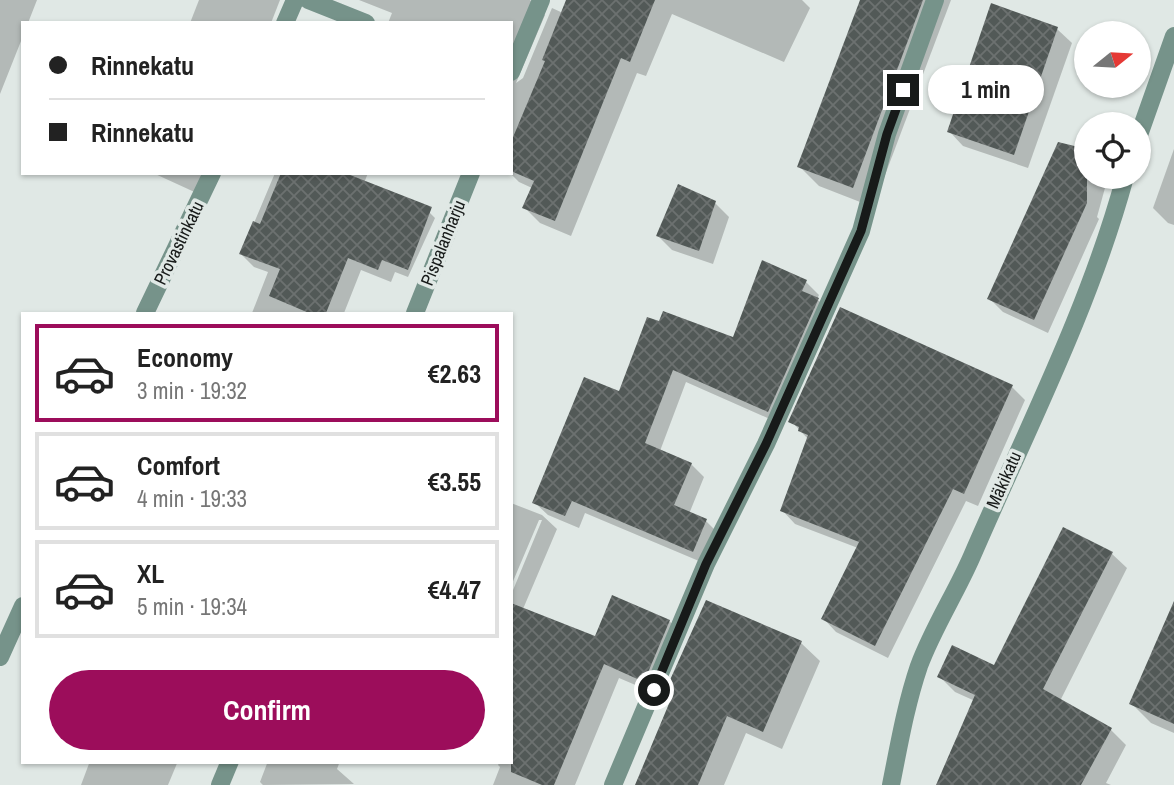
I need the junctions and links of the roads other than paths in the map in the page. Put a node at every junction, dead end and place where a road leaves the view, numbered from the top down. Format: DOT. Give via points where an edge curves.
graph roads {
  1 [pos="295,0"];
  2 [pos="308,0"];
  3 [pos="541,0"];
  4 [pos="935,0"];
  5 [pos="286,21"];
  6 [pos="361,21"];
  7 [pos="1174,36"];
  8 [pos="513,67"];
  9 [pos="1147,112"];
  10 [pos="211,175"];
  11 [pos="470,175"];
  12 [pos="1122,189"];
  13 [pos="145,312"];
  14 [pos="415,312"];
  15 [pos="21,610"];
  16 [pos="0,657"];
  17 [pos="229,764"];
  18 [pos="220,785"];
  19 [pos="613,785"];
  20 [pos="891,785"];
  1 -- 5 [label="street"];
  2 -- 6 [label="street"];
  3 -- 8 [label="street"];
  4 -- 19 [label="street" via="887,134 861,231 766,444 706,564"];
  7 -- 9 [label="street"];
  10 -- 13 [label="street, Provastinkatu"];
  11 -- 14 [label="street, Pispalanharju"];
  12 -- 20 [label="street, Mäkikatu" via="1071,332 919,665"];
  15 -- 16 [label="street"];
  17 -- 18 [label="street"];
}
